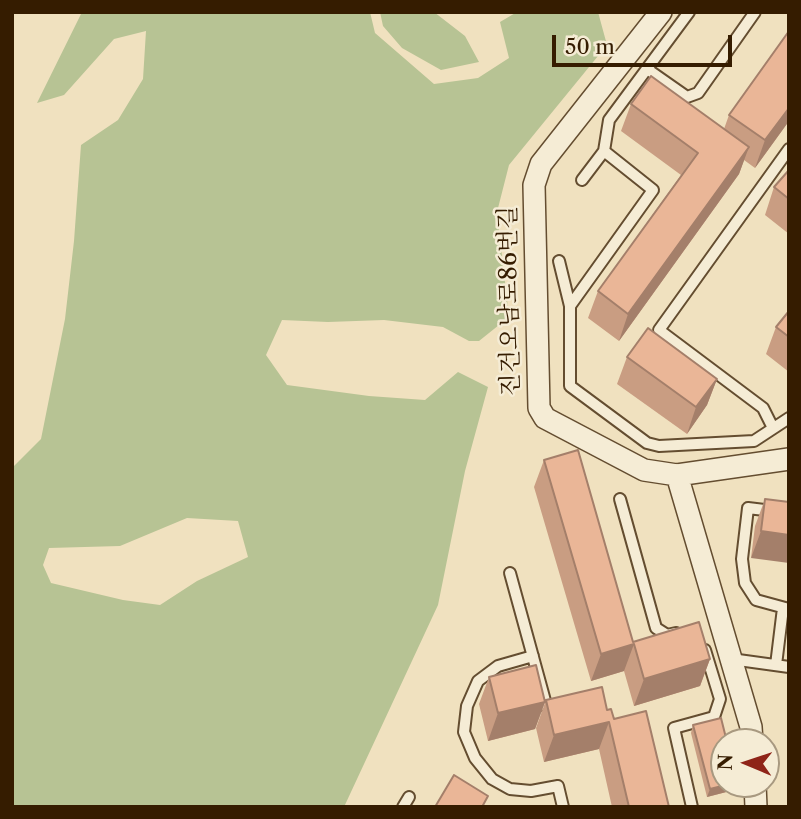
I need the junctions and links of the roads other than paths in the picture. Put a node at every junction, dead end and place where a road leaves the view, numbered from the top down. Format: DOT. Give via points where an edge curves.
graph roads {
  1 [pos="661,12"];
  2 [pos="689,12"];
  3 [pos="755,12"];
  4 [pos="647,69"];
  5 [pos="789,149"];
  6 [pos="604,151"];
  7 [pos="582,180"];
  8 [pos="559,261"];
  9 [pos="570,306"];
  10 [pos="789,418"];
  11 [pos="773,428"];
  12 [pos="789,459"];
  13 [pos="677,475"];
  14 [pos="620,499"];
  15 [pos="789,513"];
  16 [pos="510,573"];
  17 [pos="786,608"];
  18 [pos="687,631"];
  19 [pos="701,635"];
  20 [pos="533,656"];
  21 [pos="731,659"];
  22 [pos="776,665"];
  23 [pos="789,667"];
  24 [pos="720,698"];
  25 [pos="547,708"];
  26 [pos="745,708"];
  27 [pos="751,728"];
  28 [pos="563,807"];
  29 [pos="692,807"];
  1 -- 13 [label="street, 진건오남로86번길" via="541,164 534,185 539,408 545,418 644,470"];
  2 -- 4 [label="lane"];
  3 -- 4 [label="lane" via="698,93 687,97"];
  4 -- 6 [label="lane" via="609,120"];
  5 -- 11 [label="lane" via="659,330 763,408"];
  6 -- 7 [label="lane"];
  6 -- 9 [label="lane" via="653,190"];
  8 -- 9 [label="lane"];
  9 -- 11 [label="lane" via="570,386 647,443 754,441"];
  10 -- 11 [label="lane"];
  12 -- 13 [label="street, 진건오남로86번길"];
  13 -- 21 [label="street"];
  14 -- 18 [label="lane" via="656,628 667,635"];
  15 -- 17 [label="lane" via="748,508 742,559 745,583 755,600"];
  16 -- 20 [label="lane"];
  17 -- 22 [label="lane"];
  19 -- 24 [label="lane"];
  20 -- 25 [label="lane"];
  20 -- 28 [label="lane" via="498,666 478,681 467,706 464,732 475,758 492,779 510,789 531,792 558,786"];
  21 -- 22 [label="lane"];
  21 -- 26 [label="street"];
  22 -- 23 [label="lane"];
  24 -- 26 [label="lane"];
  24 -- 29 [label="lane" via="714,717 674,728"];
  26 -- 27 [label="street"];
}
